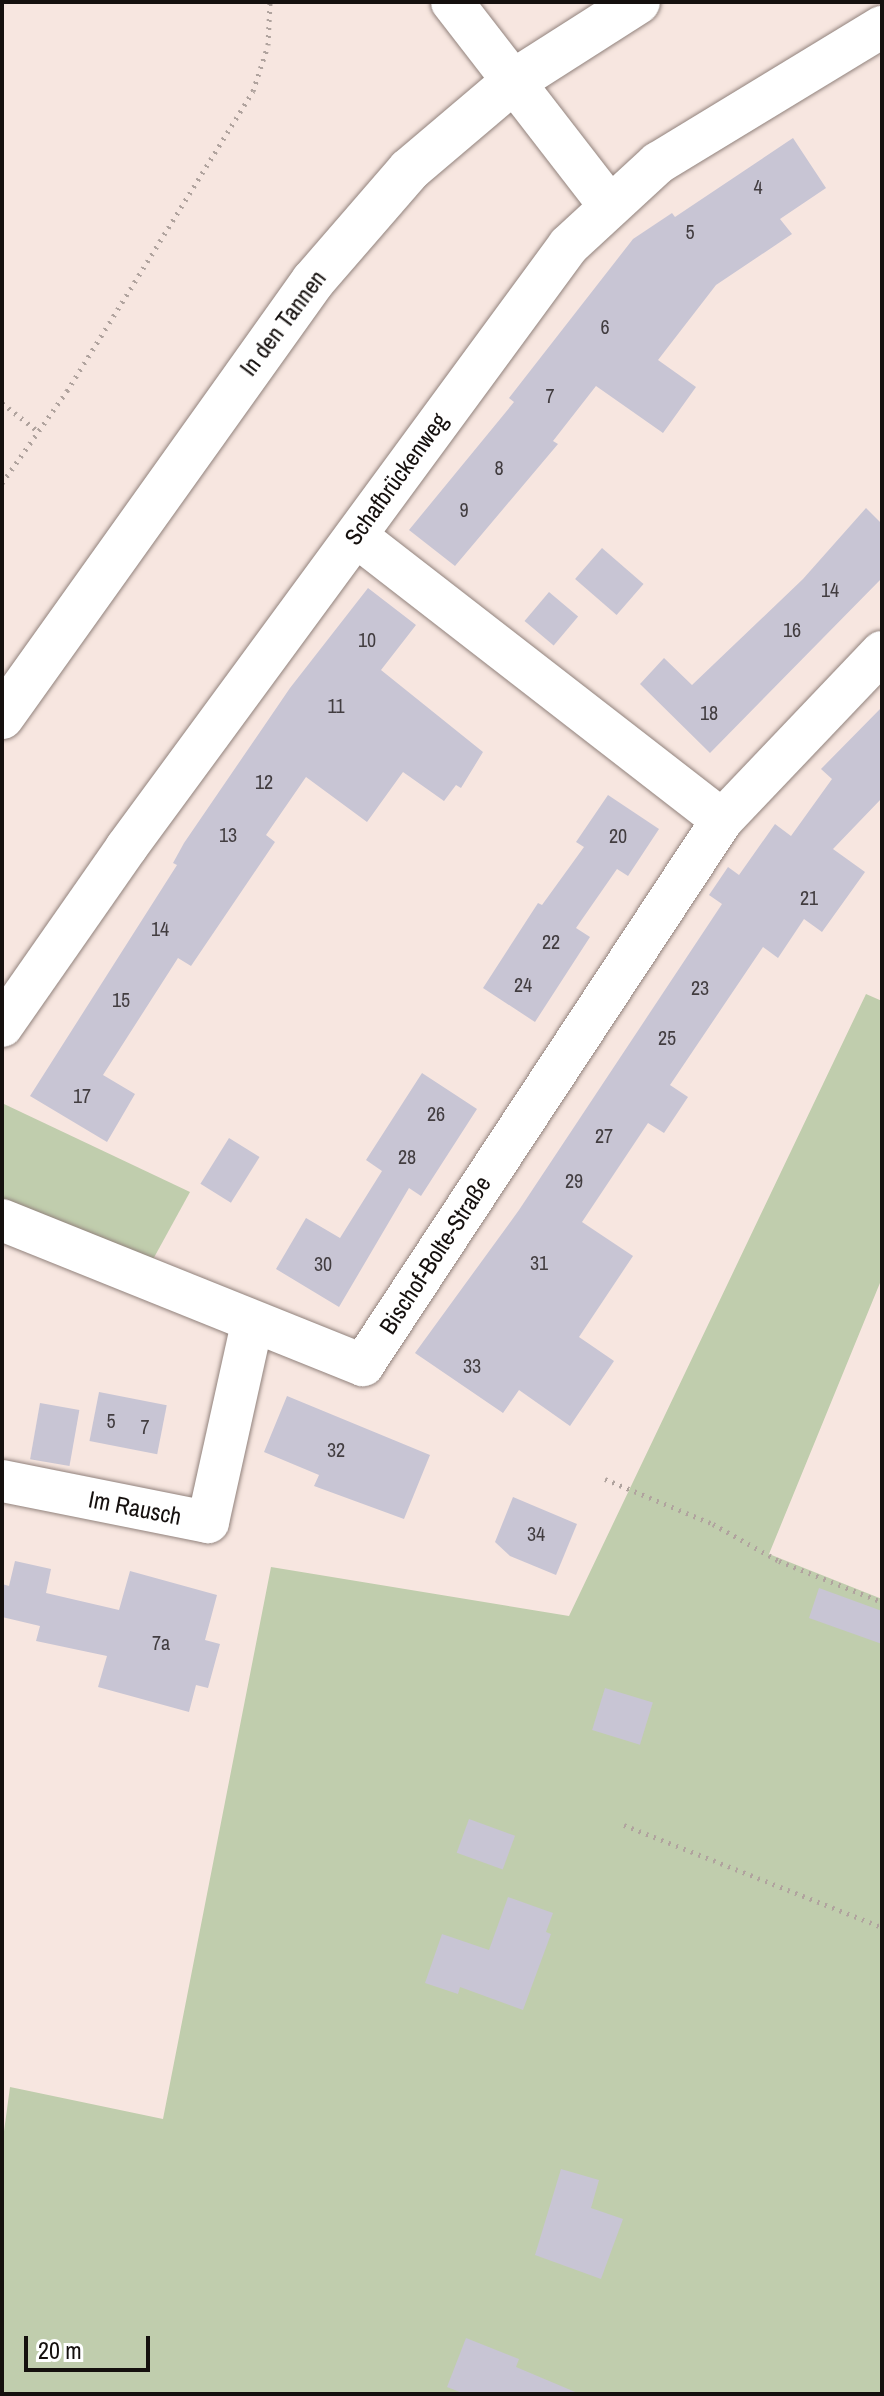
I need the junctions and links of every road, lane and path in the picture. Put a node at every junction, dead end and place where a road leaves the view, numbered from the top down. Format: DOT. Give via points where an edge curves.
graph roads {
  1 [pos="270,2"];
  2 [pos="452,2"];
  3 [pos="638,2"];
  4 [pos="882,27"];
  5 [pos="514,81"];
  6 [pos="609,205"];
  7 [pos="2,403"];
  8 [pos="39,432"];
  9 [pos="2,483"];
  10 [pos="356,536"];
  11 [pos="882,652"];
  12 [pos="2,717"];
  13 [pos="722,820"];
  14 [pos="2,1026"];
  15 [pos="2,1220"];
  16 [pos="252,1323"];
  17 [pos="605,1479"];
  18 [pos="2,1481"];
  19 [pos="882,1602"];
  20 [pos="624,1825"];
  21 [pos="882,1927"];
  1 -- 8 [label="path" via="268,45 253,91"];
  2 -- 5 [label="street"];
  3 -- 5 [label="street, In den Tannen"];
  4 -- 6 [label="street, Schafbrückenweg" via="688,143"];
  5 -- 6 [label="street"];
  5 -- 12 [label="street, In den Tannen" via="409,170 313,281"];
  6 -- 10 [label="street, Schafbrückenweg" via="521,307"];
  7 -- 8 [label="path"];
  8 -- 9 [label="path"];
  10 -- 13 [label="street"];
  10 -- 14 [label="street, Schafbrückenweg"];
  11 -- 13 [label="street, Bischof-Bolte-Straße"];
  13 -- 16 [label="street, Bischof-Bolte-Straße" via="363,1365"];
  15 -- 16 [label="street, Bischof-Bolte-Straße"];
  16 -- 18 [label="street, Im Rausch" via="208,1522"];
  17 -- 19 [label="path" via="713,1524 779,1561"];
  20 -- 21 [label="path"];
}
